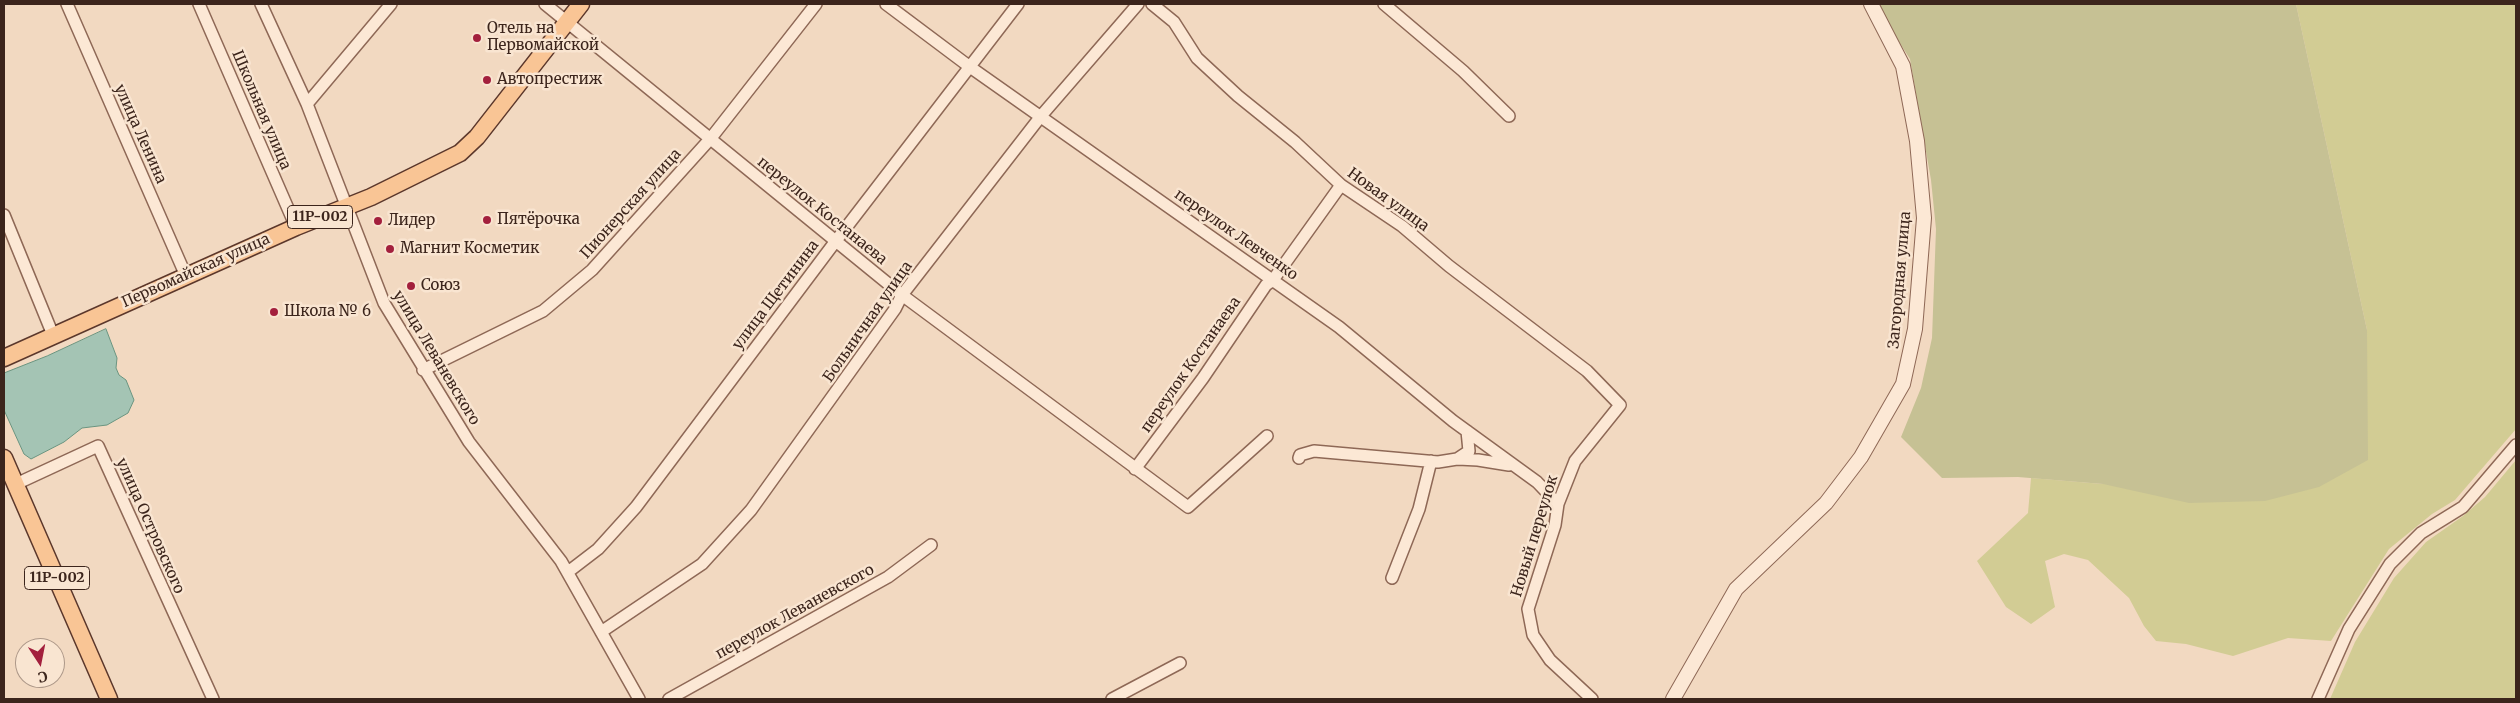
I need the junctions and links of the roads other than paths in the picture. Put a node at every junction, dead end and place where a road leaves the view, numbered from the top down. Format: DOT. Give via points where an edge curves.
graph roads {
  1 [pos="67,4"];
  2 [pos="199,4"];
  3 [pos="261,4"];
  4 [pos="391,4"];
  5 [pos="545,4"];
  6 [pos="581,4"];
  7 [pos="816,4"];
  8 [pos="886,4"];
  9 [pos="1018,4"];
  10 [pos="1138,4"];
  11 [pos="1152,4"];
  12 [pos="1384,4"];
  13 [pos="1871,4"];
  14 [pos="567,22"];
  15 [pos="970,66"];
  16 [pos="306,104"];
  17 [pos="1041,116"];
  18 [pos="1510,116"];
  19 [pos="711,138"];
  20 [pos="1341,186"];
  21 [pos="346,206"];
  22 [pos="4,215"];
  23 [pos="296,227"];
  24 [pos="835,242"];
  25 [pos="186,276"];
  26 [pos="1273,280"];
  27 [pos="902,295"];
  28 [pos="53,335"];
  29 [pos="4,358"];
  30 [pos="423,370"];
  31 [pos="1620,405"];
  32 [pos="1467,432"];
  33 [pos="1267,436"];
  34 [pos="2516,445"];
  35 [pos="4,458"];
  36 [pos="1299,458"];
  37 [pos="1458,459"];
  38 [pos="1431,461"];
  39 [pos="1516,467"];
  40 [pos="1135,469"];
  41 [pos="16,484"];
  42 [pos="1558,504"];
  43 [pos="931,545"];
  44 [pos="568,572"];
  45 [pos="1392,578"];
  46 [pos="601,632"];
  47 [pos="1180,663"];
  48 [pos="109,699"];
  49 [pos="213,699"];
  50 [pos="639,699"];
  51 [pos="669,699"];
  52 [pos="1112,699"];
  53 [pos="1592,699"];
  54 [pos="1672,699"];
  55 [pos="2318,699"];
  1 -- 25 [label="street, улица Ленина"];
  2 -- 23 [label="street, Школьная улица"];
  3 -- 16 [label="street, улица Леваневского"];
  4 -- 16 [label="street"];
  5 -- 14 [label="street, переулок Костанаева"];
  6 -- 14 [label="main road, Первомайская улица / 11Р-002"];
  7 -- 19 [label="street, Пионерская улица"];
  8 -- 15 [label="street, переулок Левченко"];
  9 -- 15 [label="street, улица Щетинина"];
  10 -- 17 [label="street, Больничная улица"];
  11 -- 20 [label="street, Новая улица" via="1174,22 1197,58"];
  12 -- 18 [label="street"];
  13 -- 54 [label="street, Загородная улица" via="1903,66 1918,151 1924,218 1915,329 1903,384 1861,457 1826,503 1736,589"];
  14 -- 19 [label="street, переулок Костанаева"];
  14 -- 21 [label="main road, Первомайская улица / 11Р-002" via="477,138 460,153"];
  15 -- 17 [label="street, переулок Левченко"];
  15 -- 24 [label="street, улица Щетинина"];
  16 -- 21 [label="street, улица Леваневского"];
  17 -- 26 [label="street, переулок Левченко"];
  17 -- 27 [label="street, Больничная улица"];
  19 -- 24 [label="street, переулок Костанаева"];
  19 -- 30 [label="street, Пионерская улица" via="592,270 543,311"];
  20 -- 26 [label="street, переулок Костанаева"];
  20 -- 31 [label="street, Новая улица" via="1402,226 1587,371"];
  21 -- 23 [label="main road, Первомайская улица / 11Р-002"];
  21 -- 30 [label="street, улица Леваневского" via="384,304"];
  22 -- 28 [label="street"];
  23 -- 25 [label="main road, Первомайская улица / 11Р-002"];
  24 -- 27 [label="street, переулок Костанаева"];
  24 -- 44 [label="street, улица Щетинина" via="636,507 598,550"];
  25 -- 28 [label="main road, Первомайская улица / 11Р-002"];
  26 -- 32 [label="street, переулок Левченко" via="1339,327"];
  26 -- 40 [label="street, переулок Костанаева" via="1266,285 1203,378"];
  27 -- 40 [label="street, переулок Костанаева"];
  27 -- 46 [label="street, Больничная улица" via="793,455 751,510 702,564"];
  28 -- 29 [label="main road, Первомайская улица / 11Р-002"];
  30 -- 44 [label="street, улица Леваневского" via="469,442"];
  31 -- 42 [label="street, Новый переулок" via="1575,461"];
  32 -- 37 [label="street" via="1470,451"];
  32 -- 39 [label="street, переулок Левченко"];
  33 -- 40 [label="street, переулок Костанаева" via="1188,507"];
  34 -- 55 [label="street" via="2463,507 2421,533 2390,564 2349,629"];
  35 -- 41 [label="main road, 11Р-002"];
  36 -- 38 [label="street" via="1305,453 1329,451"];
  37 -- 38 [label="street"];
  37 -- 39 [label="street"];
  38 -- 45 [label="street" via="1419,509"];
  39 -- 42 [label="street, переулок Левченко" via="1537,482"];
  41 -- 48 [label="main road, 11Р-002"];
  41 -- 49 [label="street, улица Островского" via="98,446"];
  42 -- 53 [label="street, Новый переулок" via="1555,525 1528,609 1533,635 1550,660"];
  43 -- 51 [label="street, переулок Леваневского" via="888,577"];
  44 -- 46 [label="street, улица Леваневского"];
  46 -- 50 [label="street, улица Леваневского"];
  47 -- 52 [label="street"];
}
